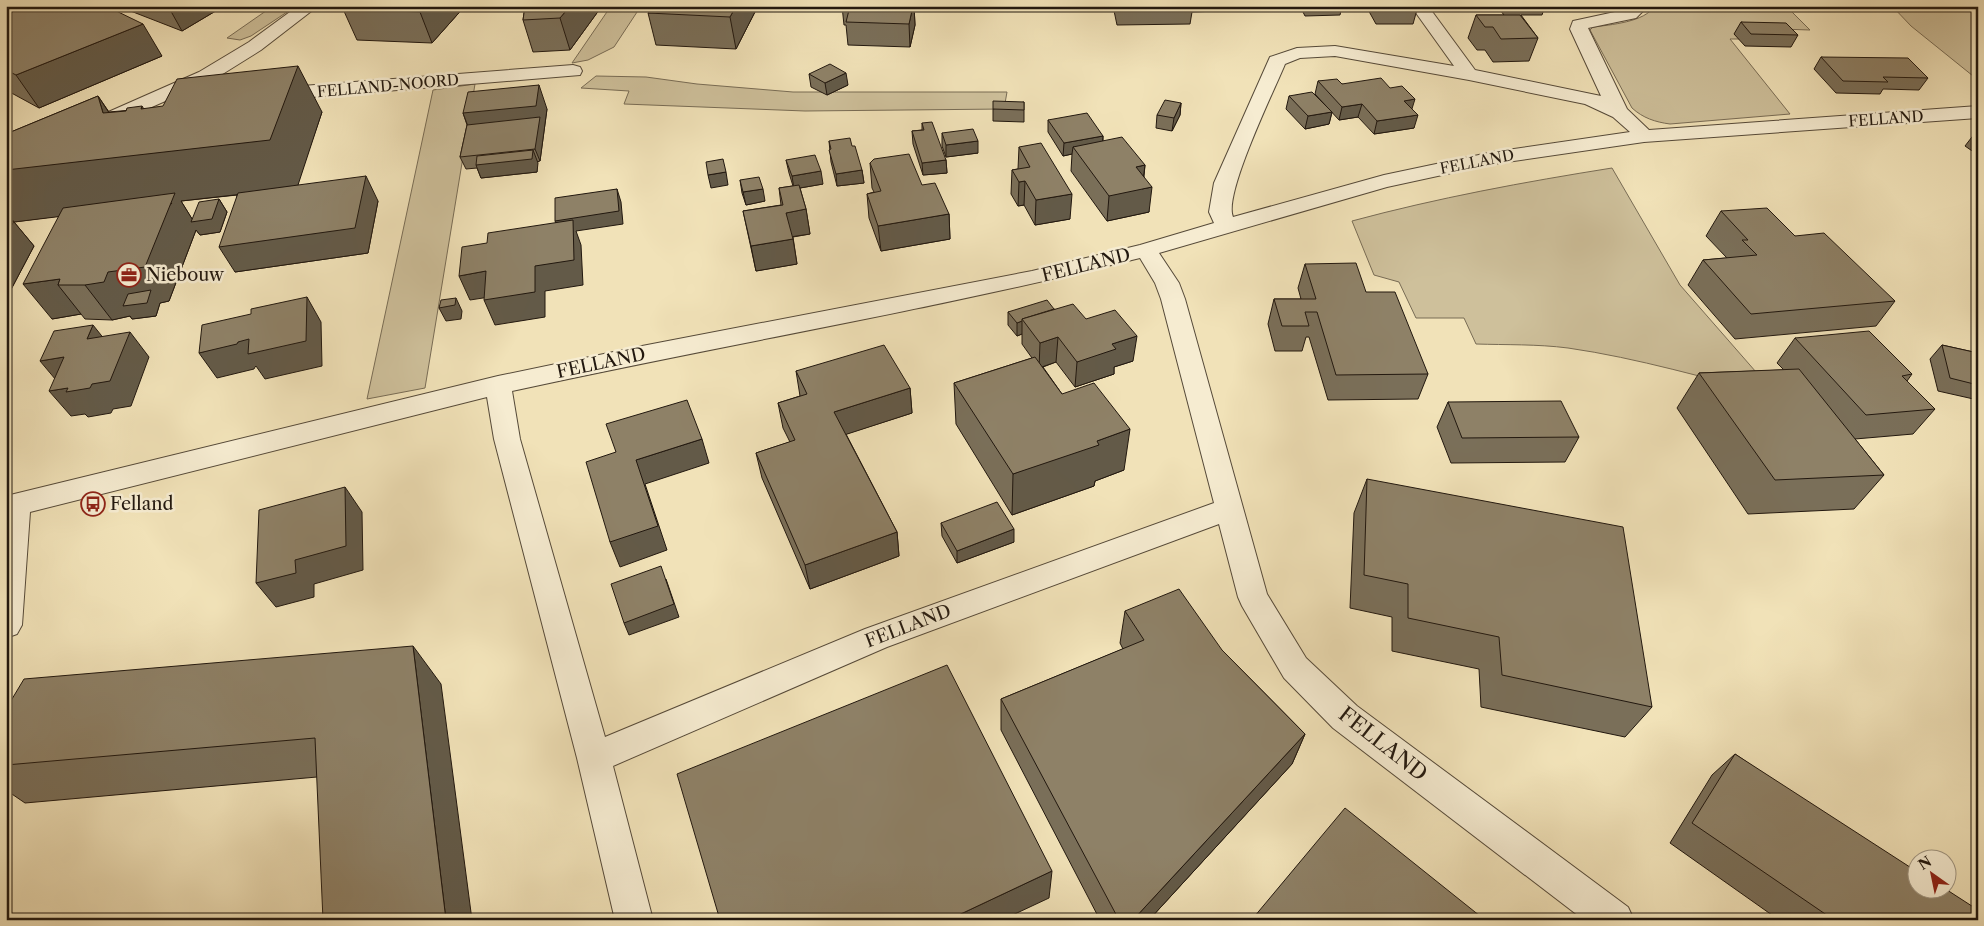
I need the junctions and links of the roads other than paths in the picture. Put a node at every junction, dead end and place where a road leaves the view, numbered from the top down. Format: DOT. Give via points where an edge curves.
graph roads {
  1 [pos="310,6"];
  2 [pos="1419,6"];
  3 [pos="1640,6"];
  4 [pos="573,71"];
  5 [pos="1469,74"];
  6 [pos="206,76"];
  7 [pos="229,84"];
  8 [pos="260,93"];
  9 [pos="1618,111"];
  10 [pos="1978,112"];
  11 [pos="86,129"];
  12 [pos="1644,136"];
  13 [pos="1226,226"];
  14 [pos="1146,250"];
  15 [pos="498,385"];
  16 [pos="11,506"];
  17 [pos="1229,509"];
  18 [pos="6,625"];
  19 [pos="594,758"];
  20 [pos="634,920"];
  21 [pos="1615,920"];
  1 -- 6 [label="street"];
  2 -- 5 [label="street"];
  3 -- 9 [label="street" via="1630,14 1579,25"];
  4 -- 8 [label="street, FELLAND-NOORD" via="305,93"];
  5 -- 9 [label="street" via="1590,99"];
  5 -- 13 [label="street" via="1335,51 1297,53 1277,61 1225,184 1220,212"];
  6 -- 7 [label="street"];
  6 -- 11 [label="street"];
  9 -- 12 [label="street"];
  10 -- 12 [label="street, FELLAND"];
  12 -- 13 [label="street, FELLAND" via="1493,158 1393,179"];
  13 -- 14 [label="street, FELLAND"];
  14 -- 15 [label="street, FELLAND" via="1014,282"];
  14 -- 17 [label="street, FELLAND" via="1173,299"];
  15 -- 16 [label="street, FELLAND"];
  15 -- 19 [label="street" via="507,440"];
  16 -- 18 [label="street"];
  17 -- 19 [label="street, FELLAND" via="876,638"];
  17 -- 21 [label="street, FELLAND" via="1253,597 1295,668 1345,716"];
  19 -- 20 [label="street"];
}
